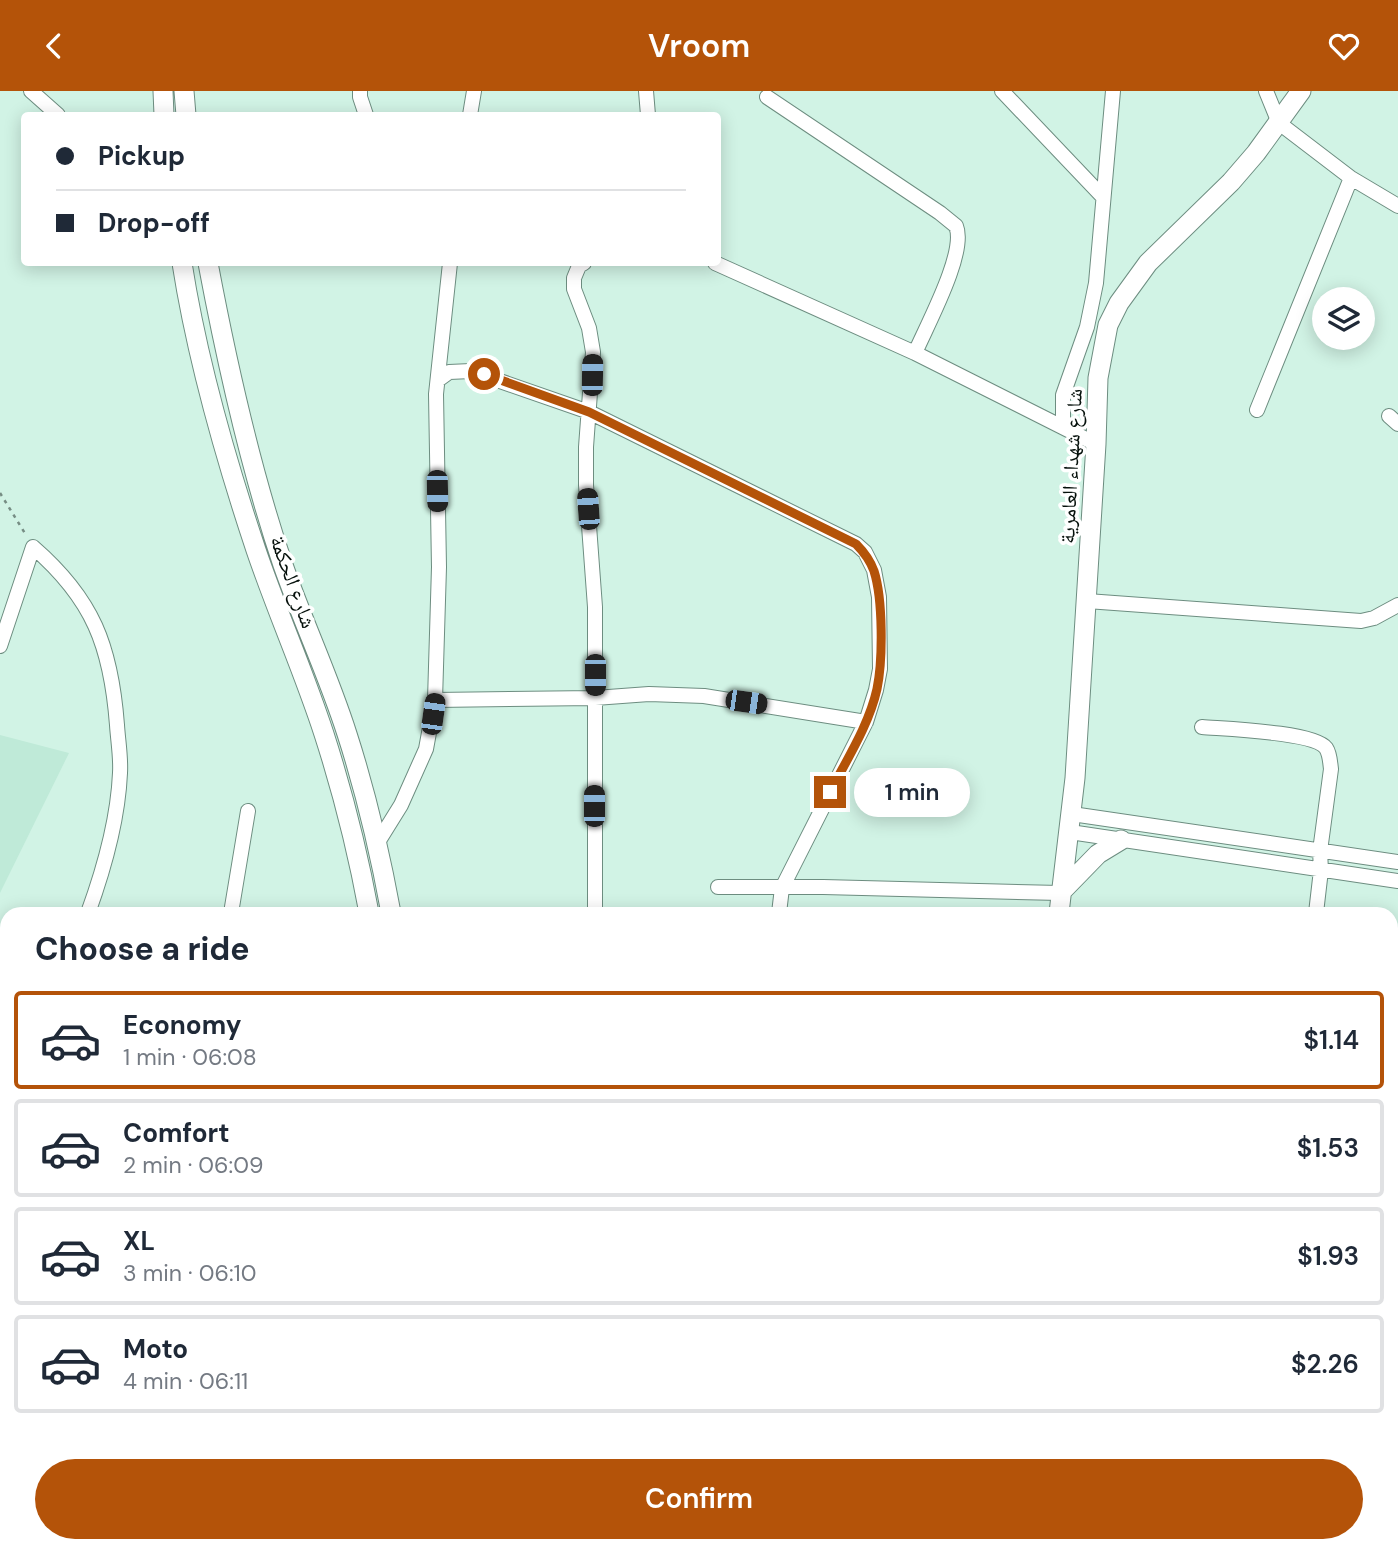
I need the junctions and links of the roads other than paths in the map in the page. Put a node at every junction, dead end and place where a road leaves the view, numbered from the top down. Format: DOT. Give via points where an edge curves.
graph roads {
  1 [pos="31,91"];
  2 [pos="163,91"];
  3 [pos="184,91"];
  4 [pos="360,91"];
  5 [pos="474,91"];
  6 [pos="646,91"];
  7 [pos="1002,91"];
  8 [pos="1113,91"];
  9 [pos="1266,91"];
  10 [pos="1301,91"];
  11 [pos="767,97"];
  12 [pos="55,112"];
  13 [pos="164,112"];
  14 [pos="186,112"];
  15 [pos="365,112"];
  16 [pos="470,112"];
  17 [pos="648,112"];
  18 [pos="1279,123"];
  19 [pos="1351,178"];
  20 [pos="1102,196"];
  21 [pos="1398,206"];
  22 [pos="182,266"];
  23 [pos="209,266"];
  24 [pos="450,266"];
  25 [pos="579,266"];
  26 [pos="721,266"];
  27 [pos="915,353"];
  28 [pos="438,380"];
  29 [pos="1257,410"];
  30 [pos="589,412"];
  31 [pos="1063,427"];
  32 [pos="1096,445"];
  33 [pos="1087,601"];
  34 [pos="1398,605"];
  35 [pos="0,646"];
  36 [pos="595,698"];
  37 [pos="435,700"];
  38 [pos="866,722"];
  39 [pos="1202,727"];
  40 [pos="248,811"];
  41 [pos="1071,823"];
  42 [pos="1121,840"];
  43 [pos="377,842"];
  44 [pos="1320,851"];
  45 [pos="1398,862"];
  46 [pos="1321,870"];
  47 [pos="1398,881"];
  48 [pos="718,887"];
  49 [pos="782,888"];
  50 [pos="1060,893"];
  51 [pos="91,907"];
  52 [pos="232,907"];
  53 [pos="368,907"];
  54 [pos="390,907"];
  55 [pos="595,907"];
  56 [pos="780,907"];
  57 [pos="1059,907"];
  58 [pos="1317,907"];
  1 -- 12 [label="street"];
  2 -- 13 [label="street"];
  3 -- 14 [label="street"];
  4 -- 15 [label="street"];
  5 -- 16 [label="street"];
  6 -- 17 [label="street"];
  7 -- 20 [label="street"];
  8 -- 20 [label="street"];
  9 -- 18 [label="street"];
  10 -- 18 [label="street, شارع شهداء العامرية"];
  11 -- 27 [label="street" via="956,226 954,262"];
  18 -- 19 [label="street"];
  18 -- 32 [label="street, شارع شهداء العامرية" via="1231,182 1149,263 1119,303 1101,355"];
  19 -- 21 [label="street"];
  19 -- 29 [label="street"];
  20 -- 31 [label="street" via="1096,283 1087,327 1063,395"];
  22 -- 53 [label="street, شارع الحكمة" via="227,450 256,550 332,761"];
  23 -- 43 [label="street, شارع الحكمة" via="265,506 346,731"];
  24 -- 28 [label="street"];
  25 -- 30 [label="street" via="574,289 593,352"];
  26 -- 27 [label="street"];
  27 -- 31 [label="street"];
  28 -- 30 [label="street" via="449,372 471,371"];
  28 -- 37 [label="street"];
  30 -- 36 [label="street" via="586,485 595,607"];
  30 -- 38 [label="street" via="865,552 879,597 880,642 880,669"];
  31 -- 32 [label="street"];
  32 -- 33 [label="street, شارع شهداء العامرية"];
  33 -- 34 [label="street" via="1362,621"];
  33 -- 41 [label="street, شارع شهداء العامرية"];
  35 -- 51 [label="street" via="33,547 58,569 86,608 111,668 118,797"];
  36 -- 37 [label="street"];
  36 -- 38 [label="street" via="649,694 704,697"];
  36 -- 55 [label="street"];
  37 -- 43 [label="street" via="426,749 401,805"];
  38 -- 49 [label="street"];
  39 -- 44 [label="street" via="1295,735 1326,747 1331,769"];
  40 -- 52 [label="street"];
  41 -- 42 [label="street"];
  41 -- 44 [label="street" via="1201,831"];
  41 -- 50 [label="street, شارع شهداء العامرية"];
  42 -- 46 [label="street"];
  42 -- 50 [label="street" via="1098,854"];
  43 -- 54 [label="street, شارع الحكمة"];
  44 -- 45 [label="street"];
  44 -- 46 [label="street"];
  46 -- 47 [label="street"];
  46 -- 58 [label="street"];
  48 -- 49 [label="street"];
  49 -- 50 [label="street"];
  49 -- 56 [label="street"];
  50 -- 57 [label="street, شارع شهداء العامرية"];
}
